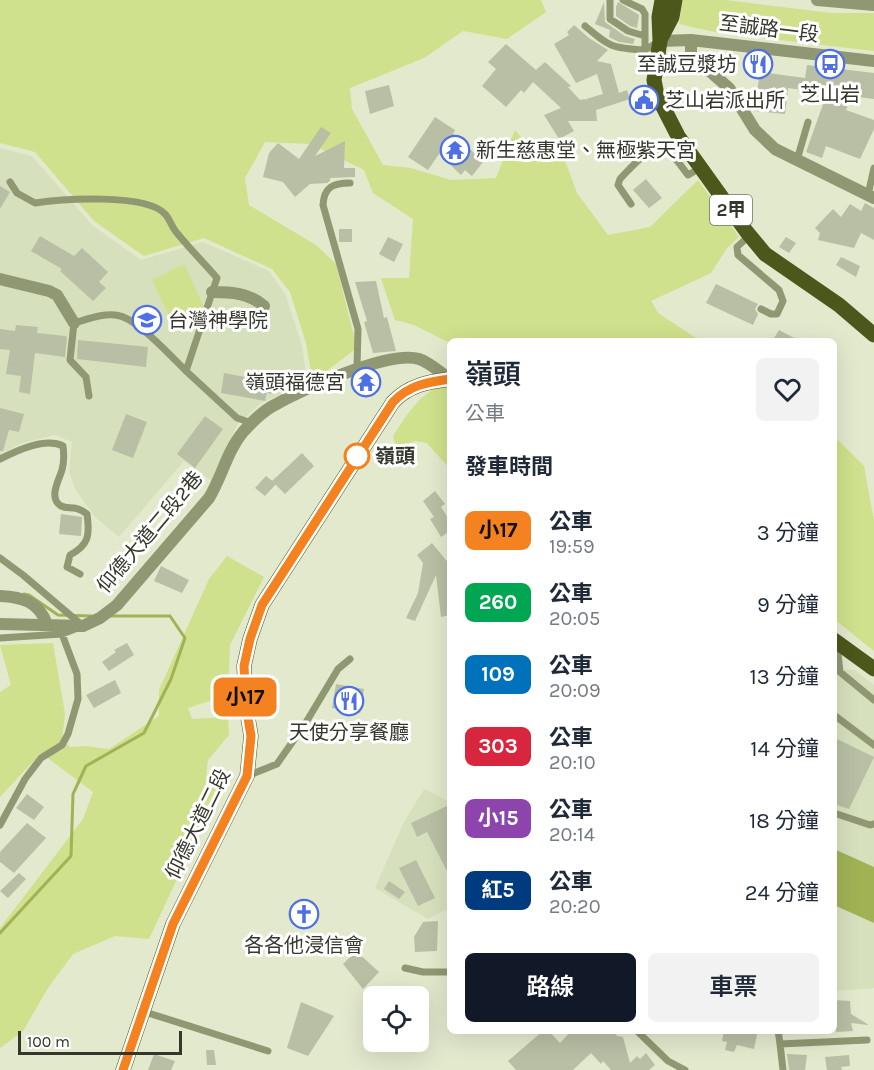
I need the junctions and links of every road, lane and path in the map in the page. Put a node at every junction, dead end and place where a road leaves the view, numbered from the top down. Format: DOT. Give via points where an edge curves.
graph roads {
  1 [pos="610,0"];
  2 [pos="623,0"];
  3 [pos="662,0"];
  4 [pos="675,0"];
  5 [pos="817,0"];
  6 [pos="874,5"];
  7 [pos="585,26"];
  8 [pos="652,38"];
  9 [pos="691,40"];
  10 [pos="645,50"];
  11 [pos="874,61"];
  12 [pos="808,122"];
  13 [pos="797,160"];
  14 [pos="700,168"];
  15 [pos="874,168"];
  16 [pos="10,182"];
  17 [pos="350,183"];
  18 [pos="871,196"];
  19 [pos="631,204"];
  20 [pos="750,236"];
  21 [pos="0,279"];
  22 [pos="212,292"];
  23 [pos="264,306"];
  24 [pos="761,309"];
  25 [pos="74,323"];
  26 [pos="874,335"];
  27 [pos="357,368"];
  28 [pos="186,370"];
  29 [pos="447,377"];
  30 [pos="447,380"];
  31 [pos="89,396"];
  32 [pos="252,423"];
  33 [pos="0,459"];
  34 [pos="0,558"];
  35 [pos="80,574"];
  36 [pos="0,596"];
  37 [pos="0,624"];
  38 [pos="46,624"];
  39 [pos="83,626"];
  40 [pos="62,634"];
  41 [pos="0,638"];
  42 [pos="837,642"];
  43 [pos="837,649"];
  44 [pos="350,659"];
  45 [pos="874,669"];
  46 [pos="874,700"];
  47 [pos="837,717"];
  48 [pos="874,745"];
  49 [pos="247,776"];
  50 [pos="837,814"];
  51 [pos="874,824"];
  52 [pos="0,825"];
  53 [pos="405,968"];
  54 [pos="447,972"];
  55 [pos="142,1011"];
  56 [pos="640,1034"];
  57 [pos="779,1034"];
  58 [pos="867,1040"];
  59 [pos="780,1044"];
  60 [pos="268,1051"];
  61 [pos="123,1070"];
  62 [pos="685,1070"];
  63 [pos="783,1070"];
  1 -- 8 [label="lane" via="610,19 616,25"];
  2 -- 8 [label="lane" via="642,9"];
  3 -- 8 [label="main road, 2甲"];
  4 -- 8 [label="main road, 2甲" via="672,17"];
  5 -- 6 [label="street"];
  7 -- 10 [label="lane" via="608,46"];
  8 -- 9 [label="street, 至誠路一段"];
  8 -- 10 [label="lane"];
  8 -- 10 [label="lane"];
  8 -- 14 [label="main road, 2甲" via="657,95"];
  9 -- 11 [label="street, 至誠路一段"];
  9 -- 13 [label="street" via="692,55 729,88 754,130 775,149"];
  12 -- 13 [label="lane"];
  13 -- 18 [label="street"];
  14 -- 19 [label="lane" via="688,175 671,154 649,152 620,179 618,185"];
  14 -- 20 [label="main road, 2甲"];
  15 -- 18 [label="lane"];
  16 -- 22 [label="lane" via="17,193 35,203 105,199 154,206 165,213 176,232 217,278"];
  17 -- 27 [label="lane" via="328,189 323,205 358,329"];
  20 -- 24 [label="lane" via="737,247 738,255 779,290 783,301 777,314"];
  20 -- 26 [label="main road, 2甲" via="765,254 840,305"];
  21 -- 25 [label="street" via="57,295"];
  22 -- 23 [label="street" via="233,292"];
  22 -- 28 [label="lane"];
  25 -- 28 [label="lane" via="106,315 122,316"];
  25 -- 31 [label="lane" via="70,360 86,377"];
  27 -- 29 [label="street, 仰德大道二段2巷" via="393,359 419,359"];
  27 -- 32 [label="street, 仰德大道二段2巷" via="271,407"];
  28 -- 32 [label="lane" via="237,418"];
  30 -- 49 [label="main road, 仰德大道二段" via="420,384 393,402 262,605 244,666 251,736"];
  32 -- 39 [label="street, 仰德大道二段2巷" via="232,450 209,498 117,605"];
  33 -- 35 [label="lane" via="54,442 63,446 63,468 55,498 63,507 79,508 87,514 87,541 70,555 68,567"];
  34 -- 39 [label="lane"];
  36 -- 38 [label="street" via="32,602"];
  37 -- 38 [label="street"];
  38 -- 39 [label="street"];
  39 -- 40 [label="lane"];
  40 -- 41 [label="lane"];
  40 -- 52 [label="lane" via="76,674 78,699 68,734 62,745 41,758 24,779"];
  42 -- 45 [label="main road"];
  43 -- 46 [label="lane" via="840,672"];
  44 -- 49 [label="lane" via="338,669 277,764"];
  47 -- 48 [label="lane"];
  49 -- 55 [label="main road, 仰德大道二段" via="173,924"];
  50 -- 51 [label="lane"];
  53 -- 54 [label="lane"];
  55 -- 60 [label="lane"];
  55 -- 61 [label="main road, 仰德大道二段"];
  56 -- 62 [label="lane" via="668,1061"];
  57 -- 59 [label="lane"];
  58 -- 59 [label="lane"];
  59 -- 63 [label="lane"];
}
